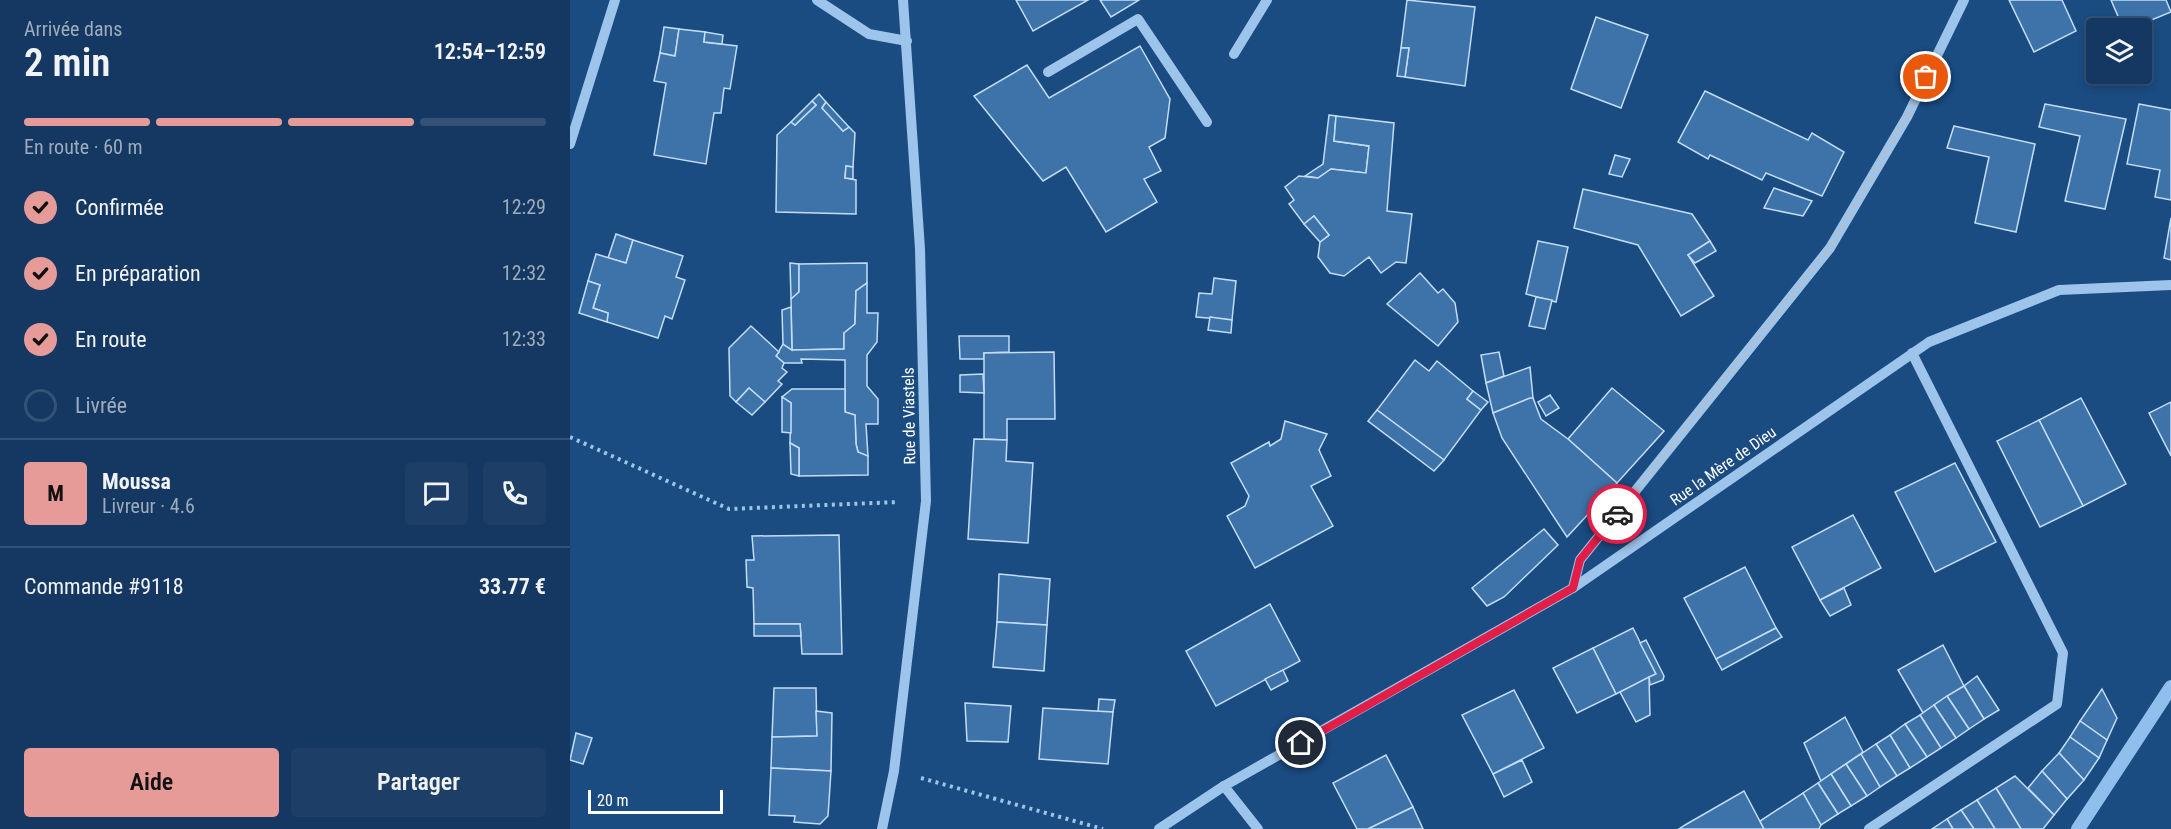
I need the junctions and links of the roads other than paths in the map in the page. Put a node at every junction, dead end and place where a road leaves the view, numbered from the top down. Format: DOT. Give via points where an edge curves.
graph roads {
  1 [pos="615,0"];
  2 [pos="817,0"];
  3 [pos="903,0"];
  4 [pos="1267,0"];
  5 [pos="1964,0"];
  6 [pos="907,41"];
  7 [pos="1234,54"];
  8 [pos="1048,72"];
  9 [pos="1207,122"];
  10 [pos="570,144"];
  11 [pos="2171,285"];
  12 [pos="1912,353"];
  13 [pos="1573,588"];
  14 [pos="1224,786"];
  15 [pos="882,829"];
  16 [pos="1159,829"];
  17 [pos="1257,829"];
  18 [pos="1869,829"];
  1 -- 10 [label="street"];
  2 -- 6 [label="street" via="869,34"];
  3 -- 6 [label="street, Rue de Viastels"];
  4 -- 7 [label="street"];
  5 -- 13 [label="street" via="1907,117 1830,248 1580,560"];
  6 -- 15 [label="street, Rue de Viastels" via="920,249 926,501 894,771"];
  8 -- 9 [label="street" via="1138,19"];
  11 -- 12 [label="street, Rue la Mère de Dieu" via="2059,290 1929,342"];
  12 -- 13 [label="street, Rue la Mère de Dieu"];
  12 -- 18 [label="street" via="2063,653 2057,704"];
  13 -- 14 [label="street, Rue la Mère de Dieu"];
  14 -- 16 [label="street, Rue la Mère de Dieu"];
  14 -- 17 [label="street"];
}
